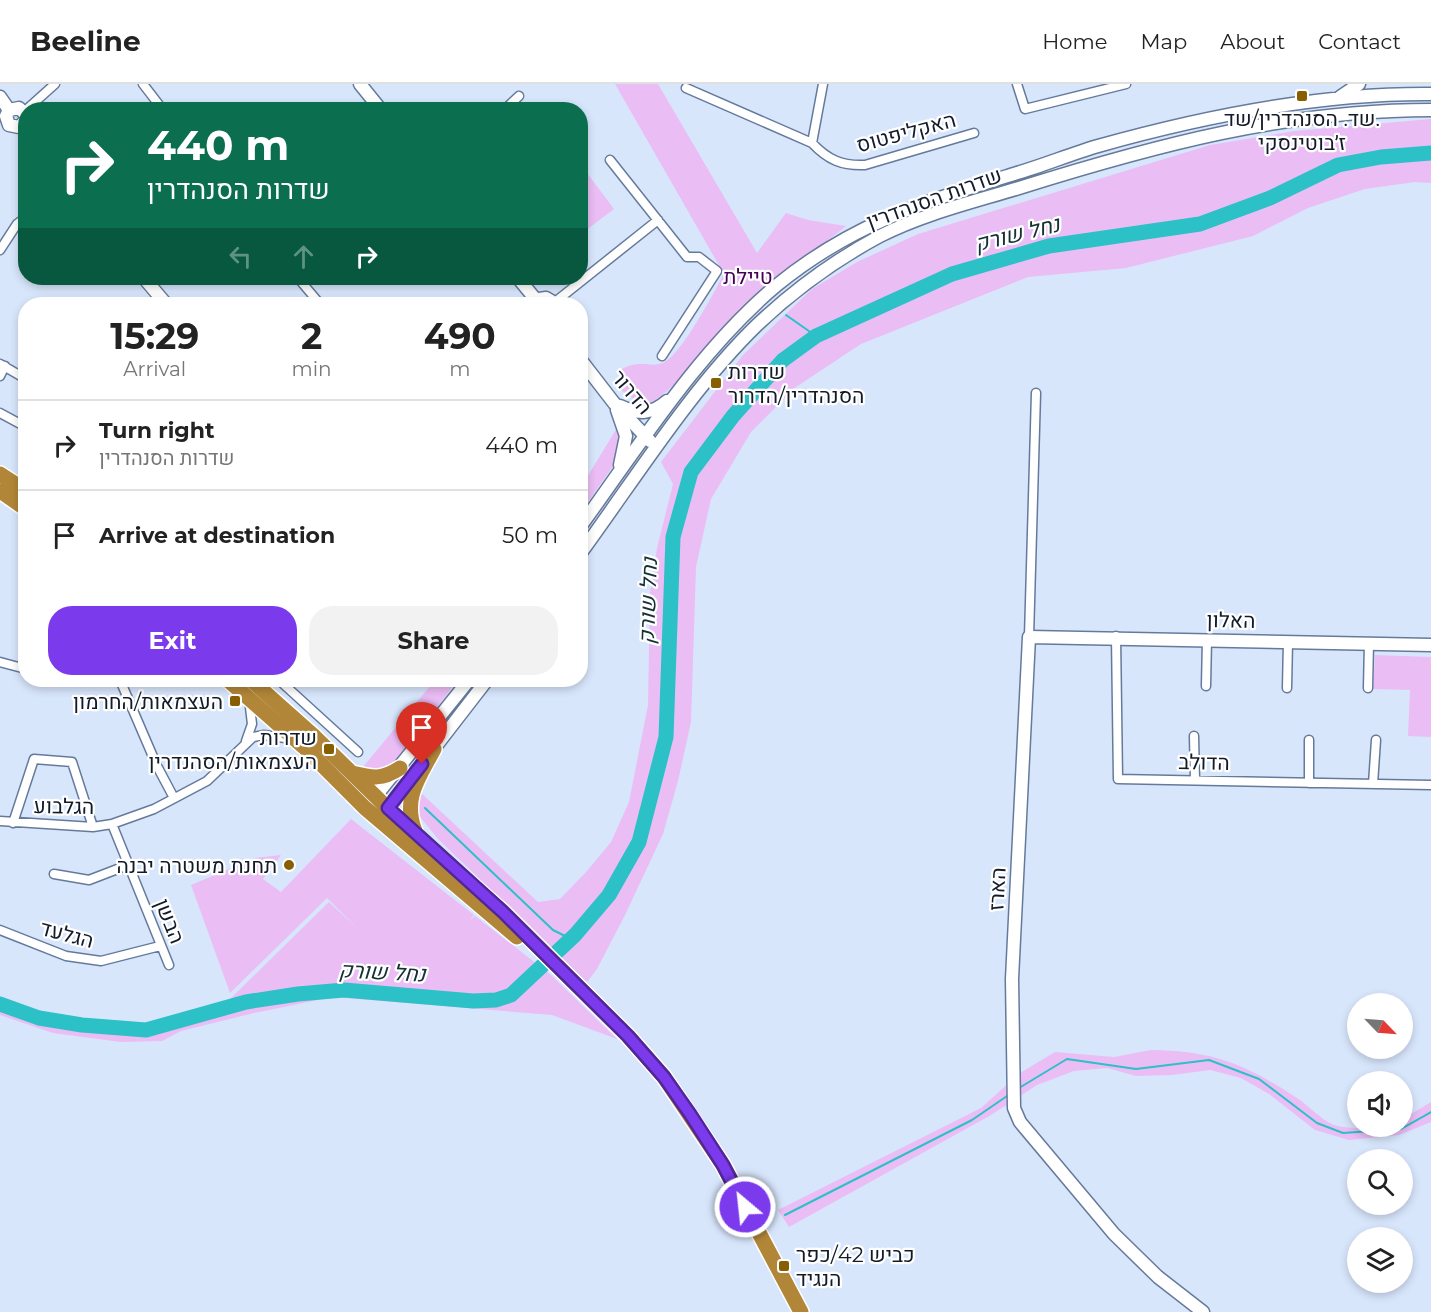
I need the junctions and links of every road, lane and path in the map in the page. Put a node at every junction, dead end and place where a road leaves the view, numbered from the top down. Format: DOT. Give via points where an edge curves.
graph roads {
  1 [pos="55,84"];
  2 [pos="143,84"];
  3 [pos="360,84"];
  4 [pos="823,84"];
  5 [pos="1017,84"];
  6 [pos="1126,84"];
  7 [pos="1359,84"];
  8 [pos="1405,84"];
  9 [pos="686,87"];
  10 [pos="1376,89"];
  11 [pos="1390,89"];
  12 [pos="1431,93"];
  13 [pos="519,96"];
  14 [pos="0,97"];
  15 [pos="1332,100"];
  16 [pos="39,102"];
  17 [pos="157,102"];
  18 [pos="375,102"];
  19 [pos="513,102"];
  20 [pos="9,110"];
  21 [pos="18,110"];
  22 [pos="1385,110"];
  23 [pos="1431,110"];
  24 [pos="18,122"];
  25 [pos="3,125"];
  26 [pos="974,133"];
  27 [pos="812,143"];
  28 [pos="610,160"];
  29 [pos="658,220"];
  30 [pos="18,223"];
  31 [pos="0,250"];
  32 [pos="588,276"];
  33 [pos="150,285"];
  34 [pos="304,285"];
  35 [pos="577,285"];
  36 [pos="160,297"];
  37 [pos="314,297"];
  38 [pos="562,297"];
  39 [pos="662,356"];
  40 [pos="2,365"];
  41 [pos="588,369"];
  42 [pos="18,374"];
  43 [pos="0,376"];
  44 [pos="686,384"];
  45 [pos="1036,393"];
  46 [pos="614,403"];
  47 [pos="0,413"];
  48 [pos="18,423"];
  49 [pos="645,436"];
  50 [pos="657,448"];
  51 [pos="0,474"];
  52 [pos="18,486"];
  53 [pos="609,488"];
  54 [pos="0,491"];
  55 [pos="18,504"];
  56 [pos="588,516"];
  57 [pos="588,543"];
  58 [pos="1116,636"];
  59 [pos="1029,637"];
  60 [pos="1207,639"];
  61 [pos="1288,641"];
  62 [pos="1369,643"];
  63 [pos="1431,645"];
  64 [pos="0,662"];
  65 [pos="18,667"];
  66 [pos="1206,686"];
  67 [pos="123,687"];
  68 [pos="236,687"];
  69 [pos="259,687"];
  70 [pos="287,687"];
  71 [pos="464,687"];
  72 [pos="482,687"];
  73 [pos="1287,688"];
  74 [pos="1368,688"];
  75 [pos="248,698"];
  76 [pos="1194,736"];
  77 [pos="296,740"];
  78 [pos="1309,740"];
  79 [pos="1376,740"];
  80 [pos="246,741"];
  81 [pos="434,749"];
  82 [pos="358,752"];
  83 [pos="400,768"];
  84 [pos="349,772"];
  85 [pos="1195,780"];
  86 [pos="1309,783"];
  87 [pos="1373,784"];
  88 [pos="1431,785"];
  89 [pos="375,797"];
  90 [pos="174,798"];
  91 [pos="388,808"];
  92 [pos="370,813"];
  93 [pos="0,821"];
  94 [pos="13,823"];
  95 [pos="112,824"];
  96 [pos="93,827"];
  97 [pos="417,837"];
  98 [pos="128,865"];
  99 [pos="54,874"];
  100 [pos="0,930"];
  101 [pos="160,946"];
  102 [pos="544,956"];
  103 [pos="169,965"];
  104 [pos="801,1312"];
  105 [pos="1203,1312"];
  1 -- 16 [label="street"];
  2 -- 17 [label="street"];
  3 -- 18 [label="main road"];
  4 -- 27 [label="street"];
  5 -- 6 [label="street" via="1025,109"];
  7 -- 15 [label="main road"];
  8 -- 12 [label="main road"];
  9 -- 27 [label="street, האקליפטוס"];
  10 -- 11 [label="main road, שדרות הסנהדרין"];
  10 -- 15 [label="main road, שדרות הסנהדרין"];
  10 -- 22 [label="main road"];
  11 -- 12 [label="main road, שדרות הסנהדרין"];
  11 -- 22 [label="main road"];
  13 -- 19 [label="street"];
  14 -- 20 [label="main road"];
  15 -- 44 [label="main road, שדרות הסנהדרין" via="1237,114 1096,147 891,215 838,242 777,285"];
  20 -- 21 [label="main road"];
  20 -- 25 [label="main road"];
  22 -- 23 [label="main road, שדרות הסנהדרין"];
  22 -- 50 [label="main road, שדרות הסנהדרין" via="1296,118 1170,143 954,208 884,234 822,271 757,326"];
  24 -- 25 [label="main road" via="12,127"];
  26 -- 27 [label="street, האקליפטוס" via="865,165 846,166"];
  28 -- 29 [label="street"];
  29 -- 32 [label="street"];
  29 -- 39 [label="street" via="687,258 699,256 717,271"];
  30 -- 31 [label="street"];
  33 -- 36 [label="main road"];
  34 -- 37 [label="street"];
  35 -- 38 [label="street"];
  40 -- 42 [label="street"];
  40 -- 43 [label="street"];
  41 -- 46 [label="main road, הדרור"];
  44 -- 46 [label="main road" via="651,411 637,413"];
  44 -- 49 [label="main road, שדרות הסנהדרין"];
  45 -- 59 [label="street, הארז"];
  46 -- 49 [label="main road, הדרור"];
  46 -- 53 [label="main road" via="626,444"];
  47 -- 48 [label="street"];
  49 -- 50 [label="main road, הדרור"];
  49 -- 53 [label="main road, שדרות הסנהדרין"];
  50 -- 57 [label="main road, שדרות הסנהדרין"];
  51 -- 52 [label="highway"];
  53 -- 56 [label="main road, שדרות הסנהדרין"];
  54 -- 55 [label="highway"];
  58 -- 59 [label="main road, האלון"];
  58 -- 60 [label="main road, האלון"];
  58 -- 85 [label="street, הדולב" via="1118,779"];
  59 -- 105 [label="main road, הארז" via="1012,979 1013,1099 1020,1122 1114,1234 1158,1277"];
  60 -- 61 [label="main road, האלון"];
  60 -- 66 [label="street"];
  61 -- 62 [label="main road, האלון"];
  61 -- 73 [label="street"];
  62 -- 63 [label="main road, האלון"];
  62 -- 74 [label="street"];
  64 -- 65 [label="street"];
  67 -- 90 [label="street"];
  68 -- 75 [label="highway"];
  69 -- 84 [label="highway"];
  70 -- 82 [label="street"];
  71 -- 83 [label="main road"];
  72 -- 81 [label="main road"];
  75 -- 77 [label="highway"];
  75 -- 80 [label="street" via="252,724"];
  76 -- 85 [label="street"];
  77 -- 80 [label="street" via="259,735"];
  77 -- 92 [label="highway"];
  78 -- 86 [label="street"];
  79 -- 87 [label="street"];
  80 -- 90 [label="street, הגלבוע" via="207,781"];
  81 -- 91 [label="main road"];
  81 -- 97 [label="highway" via="410,800 410,817"];
  83 -- 84 [label="highway" via="378,779"];
  83 -- 89 [label="main road"];
  84 -- 89 [label="highway"];
  85 -- 86 [label="street, הדולב"];
  86 -- 87 [label="street, הדולב"];
  87 -- 88 [label="street, הדולב"];
  89 -- 91 [label="highway"];
  89 -- 92 [label="main road"];
  90 -- 95 [label="street, הגלבוע"];
  91 -- 92 [label="main road"];
  91 -- 97 [label="highway"];
  92 -- 102 [label="highway" via="504,928"];
  93 -- 94 [label="street, הגלבוע"];
  94 -- 96 [label="street, הגלבוע"];
  94 -- 96 [label="street" via="34,759 72,762"];
  95 -- 96 [label="street, הגלבוע"];
  95 -- 98 [label="street, הבשן"];
  97 -- 102 [label="highway" via="503,912"];
  98 -- 99 [label="street" via="89,880"];
  98 -- 101 [label="street, הבשן"];
  100 -- 101 [label="street, הגלעד" via="66,956 101,961"];
  101 -- 103 [label="street, הבשן"];
  102 -- 104 [label="highway" via="628,1036 664,1077 723,1165"];
}
